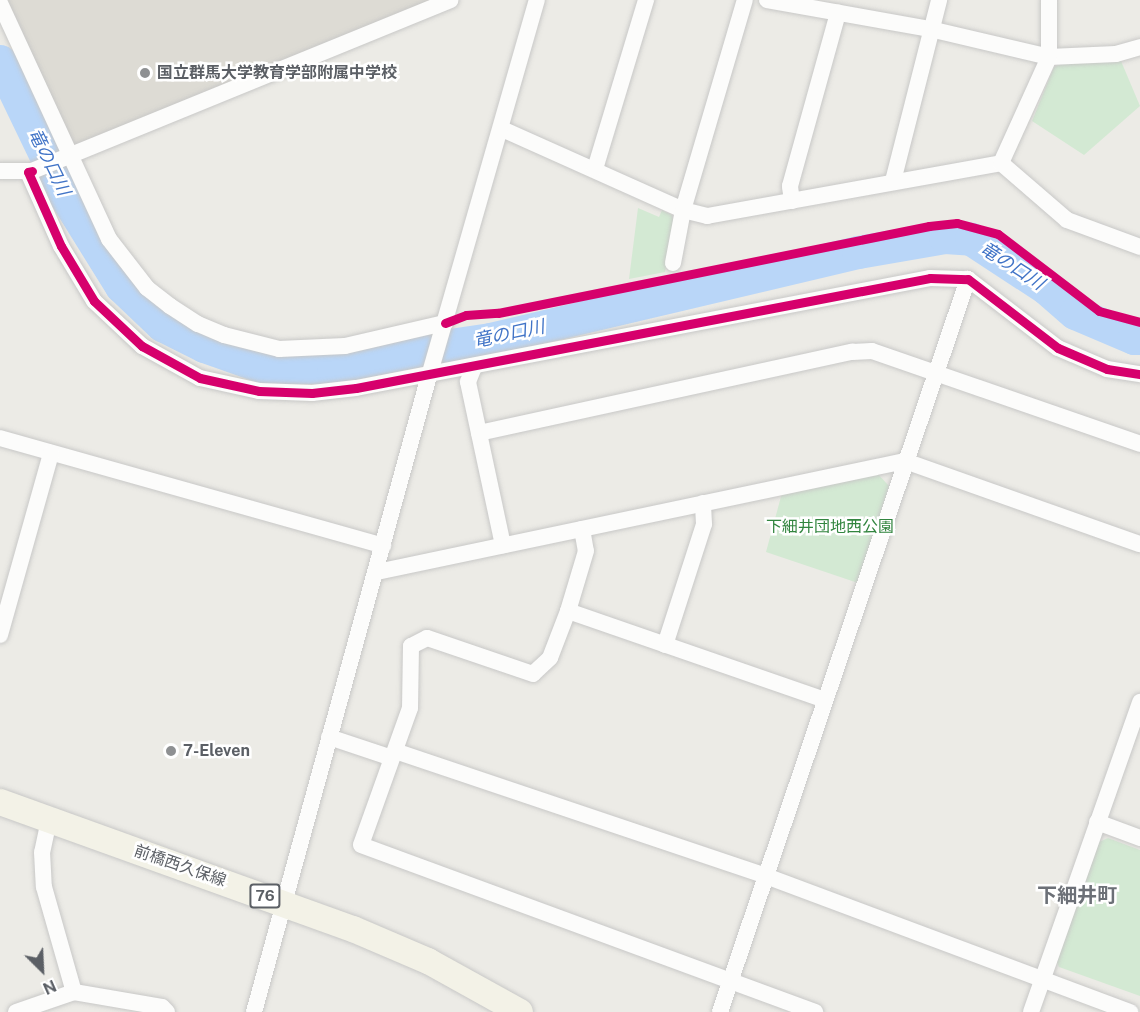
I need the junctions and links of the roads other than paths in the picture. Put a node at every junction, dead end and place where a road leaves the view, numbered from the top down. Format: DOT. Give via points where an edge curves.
graph roads {
  1 [pos="450,0"];
  2 [pos="537,0"];
  3 [pos="646,0"];
  4 [pos="745,0"];
  5 [pos="767,0"];
  6 [pos="939,0"];
  7 [pos="1049,0"];
  8 [pos="0,3"];
  9 [pos="838,13"];
  10 [pos="930,29"];
  11 [pos="1140,47"];
  12 [pos="1049,57"];
  13 [pos="502,129"];
  14 [pos="70,155"];
  15 [pos="1001,163"];
  16 [pos="596,169"];
  17 [pos="0,171"];
  18 [pos="30,171"];
  19 [pos="893,181"];
  20 [pos="792,201"];
  21 [pos="683,210"];
  22 [pos="1140,247"];
  23 [pos="673,263"];
  24 [pos="968,279"];
  25 [pos="443,327"];
  26 [pos="474,367"];
  27 [pos="430,373"];
  28 [pos="936,373"];
  29 [pos="1140,374"];
  30 [pos="479,433"];
  31 [pos="0,438"];
  32 [pos="1140,444"];
  33 [pos="51,453"];
  34 [pos="905,461"];
  35 [pos="703,503"];
  36 [pos="582,529"];
  37 [pos="1140,544"];
  38 [pos="503,545"];
  39 [pos="383,546"];
  40 [pos="377,572"];
  41 [pos="568,611"];
  42 [pos="0,636"];
  43 [pos="665,645"];
  44 [pos="825,700"];
  45 [pos="1140,702"];
  46 [pos="1136,726"];
  47 [pos="329,737"];
  48 [pos="393,754"];
  49 [pos="0,802"];
  50 [pos="49,820"];
  51 [pos="1097,822"];
  52 [pos="1140,838"];
  53 [pos="766,876"];
  54 [pos="282,902"];
  55 [pos="1042,979"];
  56 [pos="730,981"];
  57 [pos="74,992"];
  58 [pos="791,1008"];
  59 [pos="16,1012"];
  60 [pos="167,1012"];
  61 [pos="254,1012"];
  62 [pos="520,1012"];
  63 [pos="720,1012"];
  64 [pos="815,1012"];
  65 [pos="1031,1012"];
  66 [pos="1130,1012"];
  1 -- 14 [label="street"];
  2 -- 13 [label="street"];
  3 -- 16 [label="street"];
  4 -- 21 [label="street"];
  5 -- 9 [label="street"];
  6 -- 10 [label="street"];
  7 -- 12 [label="street"];
  8 -- 14 [label="street"];
  9 -- 10 [label="street"];
  9 -- 20 [label="street" via="790,186"];
  10 -- 12 [label="street"];
  10 -- 19 [label="street"];
  11 -- 12 [label="street" via="1116,54"];
  12 -- 15 [label="street"];
  13 -- 16 [label="street"];
  13 -- 25 [label="street"];
  14 -- 18 [label="street"];
  14 -- 25 [label="street" via="109,239 125,263 147,288 198,324 251,344 279,349 345,346"];
  15 -- 19 [label="street"];
  15 -- 22 [label="street" via="1067,220"];
  16 -- 21 [label="street"];
  17 -- 18 [label="street"];
  18 -- 27 [label="street" via="61,246 94,301 142,346 200,378 259,391 312,393"];
  19 -- 20 [label="street"];
  20 -- 21 [label="street" via="707,216"];
  21 -- 23 [label="street"];
  24 -- 26 [label="street" via="930,279"];
  24 -- 28 [label="street"];
  24 -- 29 [label="street" via="1058,348 1107,369"];
  25 -- 27 [label="street"];
  26 -- 27 [label="street"];
  26 -- 30 [label="street" via="468,382"];
  27 -- 39 [label="street"];
  28 -- 30 [label="street" via="872,351 852,352"];
  28 -- 32 [label="street"];
  28 -- 34 [label="street"];
  30 -- 38 [label="street"];
  31 -- 33 [label="street"];
  33 -- 39 [label="street"];
  33 -- 42 [label="street"];
  34 -- 35 [label="street"];
  34 -- 37 [label="street"];
  34 -- 44 [label="street"];
  35 -- 36 [label="street"];
  35 -- 43 [label="street" via="704,524"];
  36 -- 38 [label="street"];
  36 -- 41 [label="street" via="586,551"];
  38 -- 40 [label="street"];
  39 -- 40 [label="street"];
  40 -- 47 [label="street"];
  41 -- 43 [label="street"];
  41 -- 48 [label="street" via="550,658 533,674 427,638 411,646 410,708"];
  43 -- 44 [label="street"];
  44 -- 53 [label="street"];
  45 -- 46 [label="street"];
  46 -- 51 [label="street"];
  47 -- 48 [label="street"];
  47 -- 54 [label="street"];
  48 -- 53 [label="street"];
  48 -- 56 [label="street" via="361,845"];
  49 -- 50 [label="main road, 前橋西久保線 / 76"];
  50 -- 54 [label="main road, 前橋西久保線 / 76"];
  50 -- 57 [label="street" via="42,852 44,887"];
  51 -- 52 [label="street"];
  51 -- 55 [label="street"];
  53 -- 55 [label="street"];
  53 -- 56 [label="street"];
  54 -- 61 [label="street"];
  54 -- 62 [label="main road, 前橋西久保線 / 76" via="428,961"];
  55 -- 65 [label="street"];
  55 -- 66 [label="street"];
  56 -- 58 [label="street"];
  56 -- 63 [label="street"];
  57 -- 59 [label="street"];
  57 -- 60 [label="street" via="162,1007"];
  58 -- 64 [label="street"];
}
